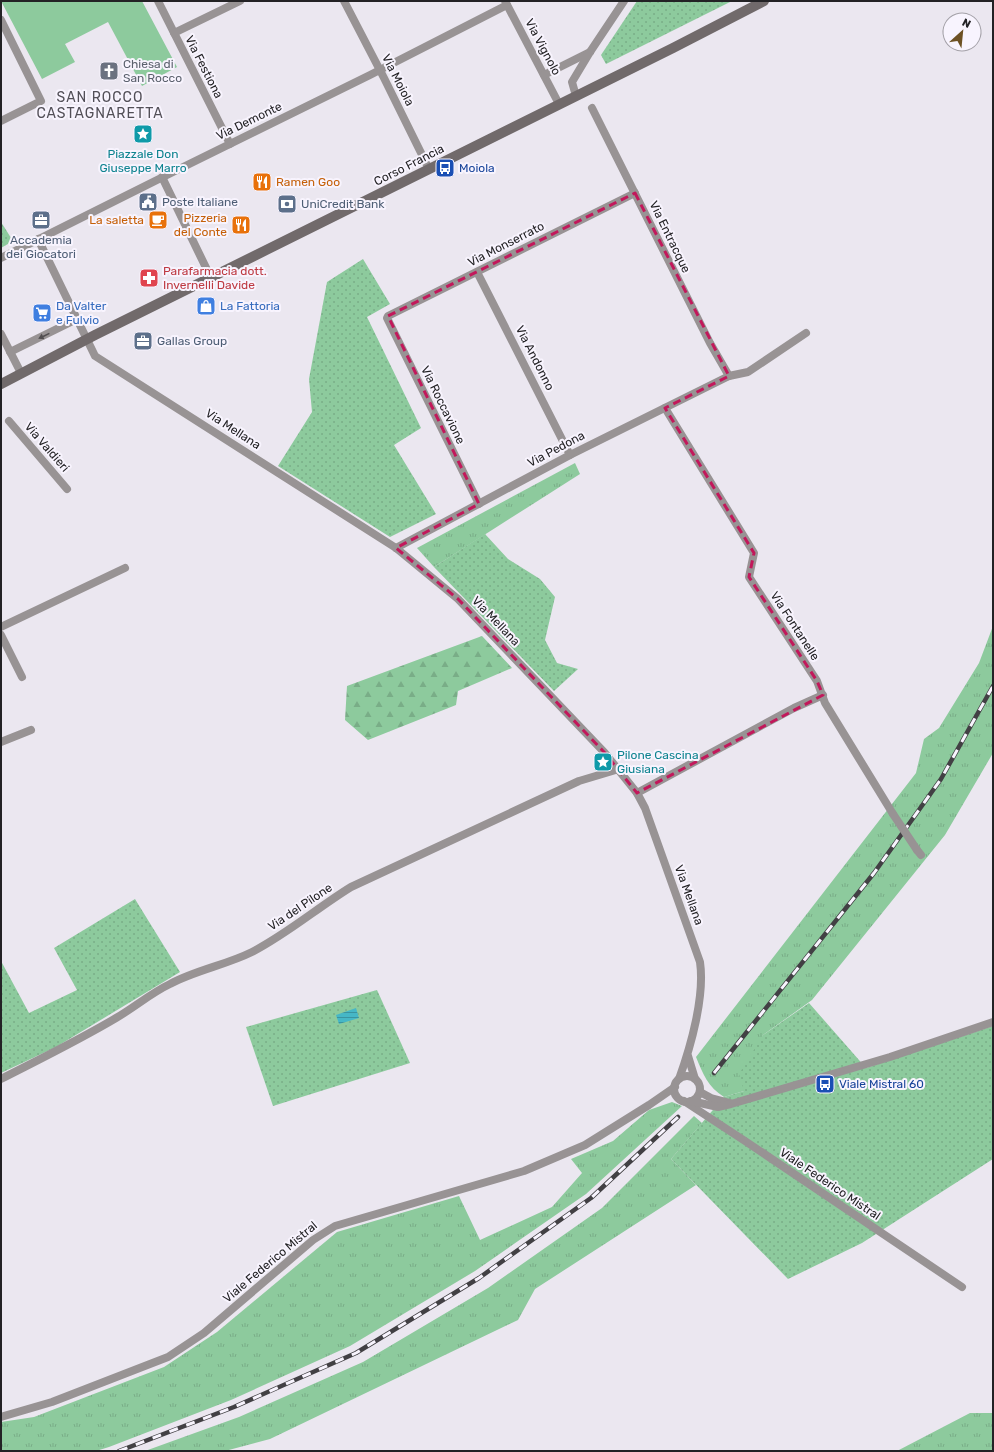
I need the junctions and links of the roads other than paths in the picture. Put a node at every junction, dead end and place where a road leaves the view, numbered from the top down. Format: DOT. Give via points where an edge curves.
graph roads {
  1 [pos="158,1"];
  2 [pos="240,1"];
  3 [pos="344,1"];
  4 [pos="624,1"];
  5 [pos="764,1"];
  6 [pos="506,3"];
  7 [pos="1,20"];
  8 [pos="174,33"];
  9 [pos="590,52"];
  10 [pos="380,70"];
  11 [pos="544,76"];
  12 [pos="576,96"];
  13 [pos="559,104"];
  14 [pos="592,108"];
  15 [pos="1,121"];
  16 [pos="230,144"];
  17 [pos="429,169"];
  18 [pos="162,177"];
  19 [pos="635,194"];
  20 [pos="38,239"];
  21 [pos="1,258"];
  22 [pos="478,272"];
  23 [pos="211,278"];
  24 [pos="388,316"];
  25 [pos="77,320"];
  26 [pos="806,333"];
  27 [pos="1,334"];
  28 [pos="86,340"];
  29 [pos="10,352"];
  30 [pos="21,373"];
  31 [pos="729,376"];
  32 [pos="1,384"];
  33 [pos="665,408"];
  34 [pos="9,421"];
  35 [pos="570,455"];
  36 [pos="67,489"];
  37 [pos="479,504"];
  38 [pos="396,548"];
  39 [pos="125,568"];
  40 [pos="1,627"];
  41 [pos="1,636"];
  42 [pos="22,677"];
  43 [pos="822,696"];
  44 [pos="31,730"];
  45 [pos="1,742"];
  46 [pos="619,769"];
  47 [pos="637,793"];
  48 [pos="919,853"];
  49 [pos="993,1022"];
  50 [pos="687,1056"];
  51 [pos="1,1079"];
  52 [pos="679,1079"];
  53 [pos="696,1079"];
  54 [pos="675,1087"];
  55 [pos="700,1092"];
  56 [pos="684,1100"];
  57 [pos="731,1104"];
  58 [pos="649,1105"];
  59 [pos="962,1287"];
  60 [pos="1,1417"];
  1 -- 8 [label="street, Via Festiona"];
  2 -- 8 [label="street"];
  3 -- 10 [label="street, Via Moiola"];
  4 -- 9 [label="street"];
  5 -- 12 [label="main road, Corso Francia"];
  6 -- 10 [label="street, Via Demonte"];
  6 -- 11 [label="street, Via Vignolo"];
  7 -- 15 [label="street" via="41,101"];
  8 -- 16 [label="street, Via Festiona"];
  9 -- 11 [label="street"];
  9 -- 12 [label="street" via="572,82"];
  10 -- 16 [label="street, Via Demonte"];
  10 -- 17 [label="street, Via Moiola"];
  11 -- 13 [label="street, Via Vignolo"];
  12 -- 13 [label="main road, Corso Francia"];
  13 -- 17 [label="main road, Corso Francia"];
  14 -- 19 [label="street, Via Entracque"];
  16 -- 18 [label="street, Via Demonte"];
  17 -- 23 [label="main road, Corso Francia"];
  18 -- 20 [label="street, Via Demonte"];
  18 -- 23 [label="street"];
  19 -- 22 [label="street, Via Monserrato"];
  19 -- 31 [label="street, Via Entracque"];
  20 -- 21 [label="street, Via Demonte"];
  20 -- 25 [label="street, Via Mellana"];
  22 -- 24 [label="street, Via Monserrato"];
  22 -- 35 [label="street, Via Andonno"];
  23 -- 28 [label="main road, Corso Francia"];
  24 -- 37 [label="street, Via Roccavione"];
  25 -- 28 [label="street, Via Mellana"];
  25 -- 29 [label="street, one-way"];
  26 -- 31 [label="street, Via Pedona" via="748,372"];
  27 -- 29 [label="street"];
  28 -- 30 [label="main road, Corso Francia"];
  28 -- 38 [label="street, Via Mellana" via="95,356"];
  29 -- 30 [label="street"];
  30 -- 32 [label="main road, Corso Francia"];
  31 -- 33 [label="street, Via Pedona"];
  33 -- 35 [label="street, Via Pedona"];
  33 -- 43 [label="street, Via Fontanelle" via="754,553 749,577 817,681"];
  34 -- 36 [label="street, Via Valdieri"];
  35 -- 37 [label="street, Via Pedona"];
  37 -- 38 [label="street, Via Pedona"];
  38 -- 46 [label="street, Via Mellana" via="458,599"];
  39 -- 40 [label="street"];
  41 -- 42 [label="street"];
  43 -- 47 [label="street" via="794,708"];
  43 -- 48 [label="street, Via Fontanelle, bridge"];
  44 -- 45 [label="street"];
  46 -- 47 [label="street, Via Mellana"];
  46 -- 51 [label="street, Via del Pilone" via="579,781 351,888 288,931 251,952 168,984 118,1017"];
  47 -- 50 [label="street, Via Mellana" via="645,808 700,962 701,993"];
  49 -- 57 [label="street, Viale Federico Mistral" via="890,1057"];
  50 -- 52 [label="street, Via Mellana"];
  50 -- 53 [label="street"];
  52 -- 53 [label="street" via="687,1076"];
  52 -- 54 [label="street, Viale Federico Mistral"];
  53 -- 55 [label="street" via="700,1085"];
  54 -- 56 [label="street" via="674,1091"];
  54 -- 58 [label="street, Viale Federico Mistral"];
  55 -- 56 [label="street" via="695,1100"];
  55 -- 57 [label="street"];
  56 -- 57 [label="street, Viale Federico Mistral" via="718,1107"];
  56 -- 58 [label="street, Viale Federico Mistral" via="667,1099"];
  56 -- 59 [label="street, Viale Federico Mistral"];
  58 -- 60 [label="street, Viale Federico Mistral" via="585,1145 524,1171 335,1226 313,1240 204,1333 168,1357 52,1402"];
}
